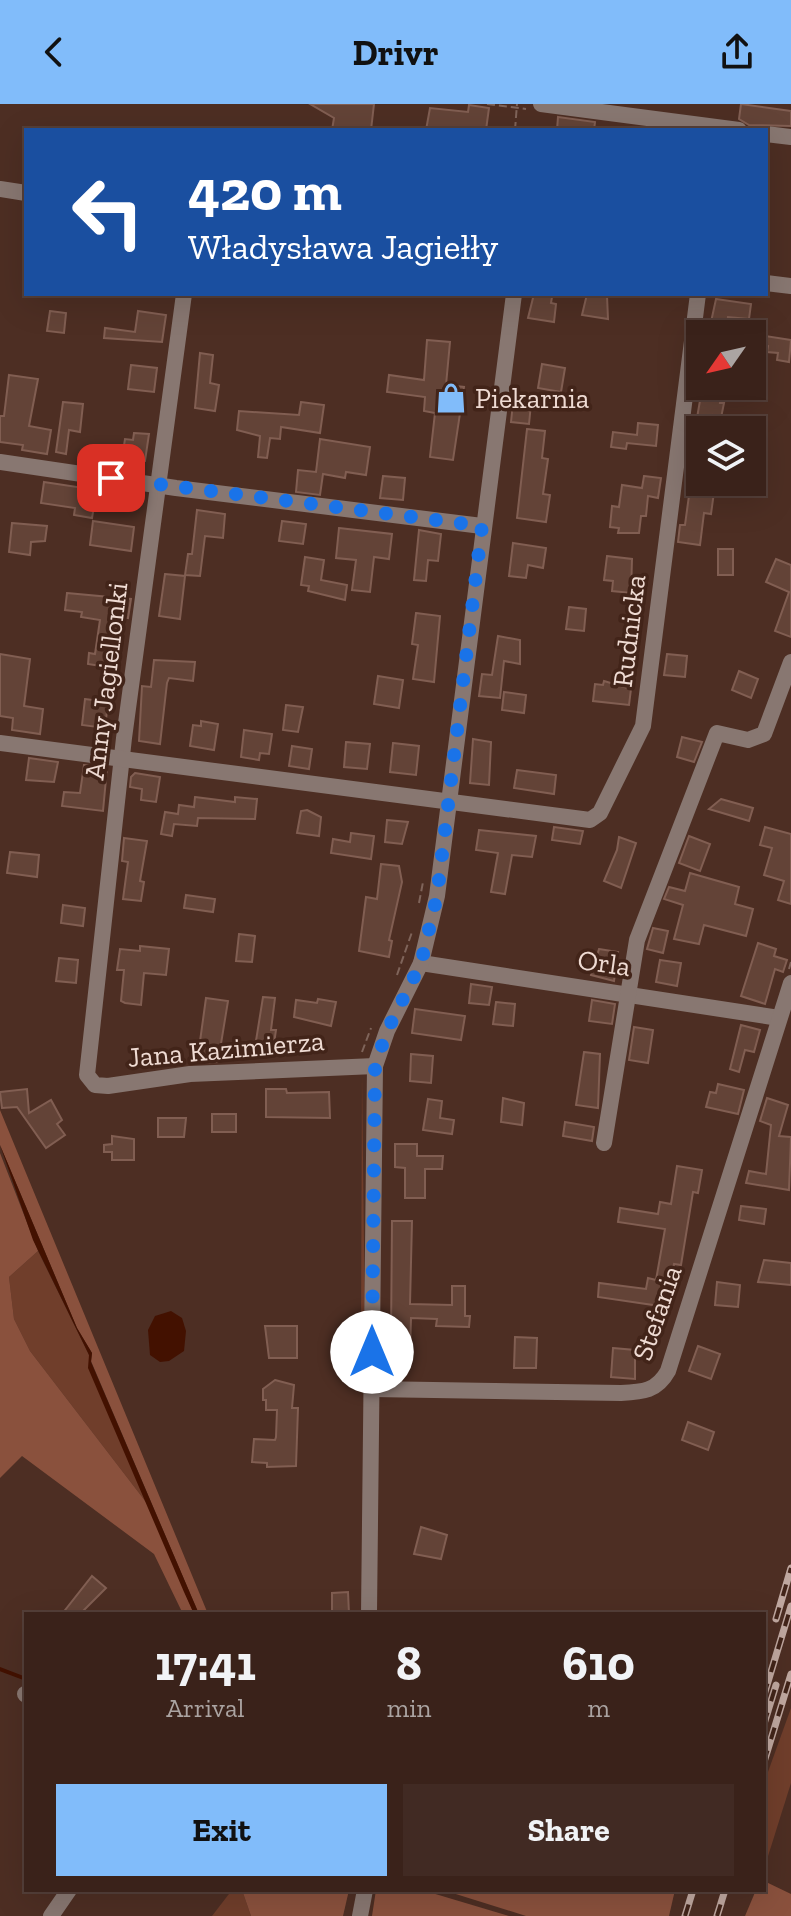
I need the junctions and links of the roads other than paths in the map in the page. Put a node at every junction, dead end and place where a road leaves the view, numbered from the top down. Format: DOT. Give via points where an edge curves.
graph roads {
  1 [pos="541,104"];
  2 [pos="724,128"];
  3 [pos="768,134"];
  4 [pos="791,137"];
  5 [pos="0,189"];
  6 [pos="24,193"];
  7 [pos="768,283"];
  8 [pos="791,286"];
  9 [pos="184,296"];
  10 [pos="514,296"];
  11 [pos="698,296"];
  12 [pos="0,462"];
  13 [pos="157,485"];
  14 [pos="482,526"];
  15 [pos="791,662"];
  16 [pos="0,743"];
  17 [pos="121,760"];
  18 [pos="450,803"];
  19 [pos="421,963"];
  20 [pos="791,983"];
  21 [pos="626,992"];
  22 [pos="779,1018"];
  23 [pos="375,1066"];
  24 [pos="87,1075"];
  25 [pos="604,1143"];
  26 [pos="372,1389"];
  27 [pos="369,1612"];
  28 [pos="68,1892"];
  29 [pos="365,1892"];
  30 [pos="51,1916"];
  31 [pos="360,1916"];
  1 -- 2 [label="street"];
  3 -- 4 [label="street"];
  5 -- 6 [label="street"];
  7 -- 8 [label="street"];
  9 -- 13 [label="street, Anny Jagiellonki"];
  10 -- 14 [label="street"];
  11 -- 18 [label="street, Rudnicka" via="643,726 600,813 590,820"];
  12 -- 13 [label="street"];
  13 -- 14 [label="street"];
  13 -- 17 [label="street, Anny Jagiellonki"];
  14 -- 18 [label="street"];
  15 -- 21 [label="street" via="761,738 717,733 645,914"];
  16 -- 17 [label="street"];
  17 -- 18 [label="street"];
  17 -- 24 [label="street, Anny Jagiellonki"];
  18 -- 19 [label="street"];
  19 -- 21 [label="street, Orla"];
  19 -- 23 [label="street"];
  20 -- 22 [label="street, Stefania"];
  21 -- 22 [label="street, Orla"];
  21 -- 25 [label="street"];
  22 -- 26 [label="street, Stefania" via="668,1371 655,1388 621,1393"];
  23 -- 24 [label="street, Jana Kazimierza" via="190,1074 108,1086 95,1085"];
  23 -- 26 [label="street"];
  26 -- 27 [label="street"];
  28 -- 30 [label="street"];
  29 -- 31 [label="street"];
}
